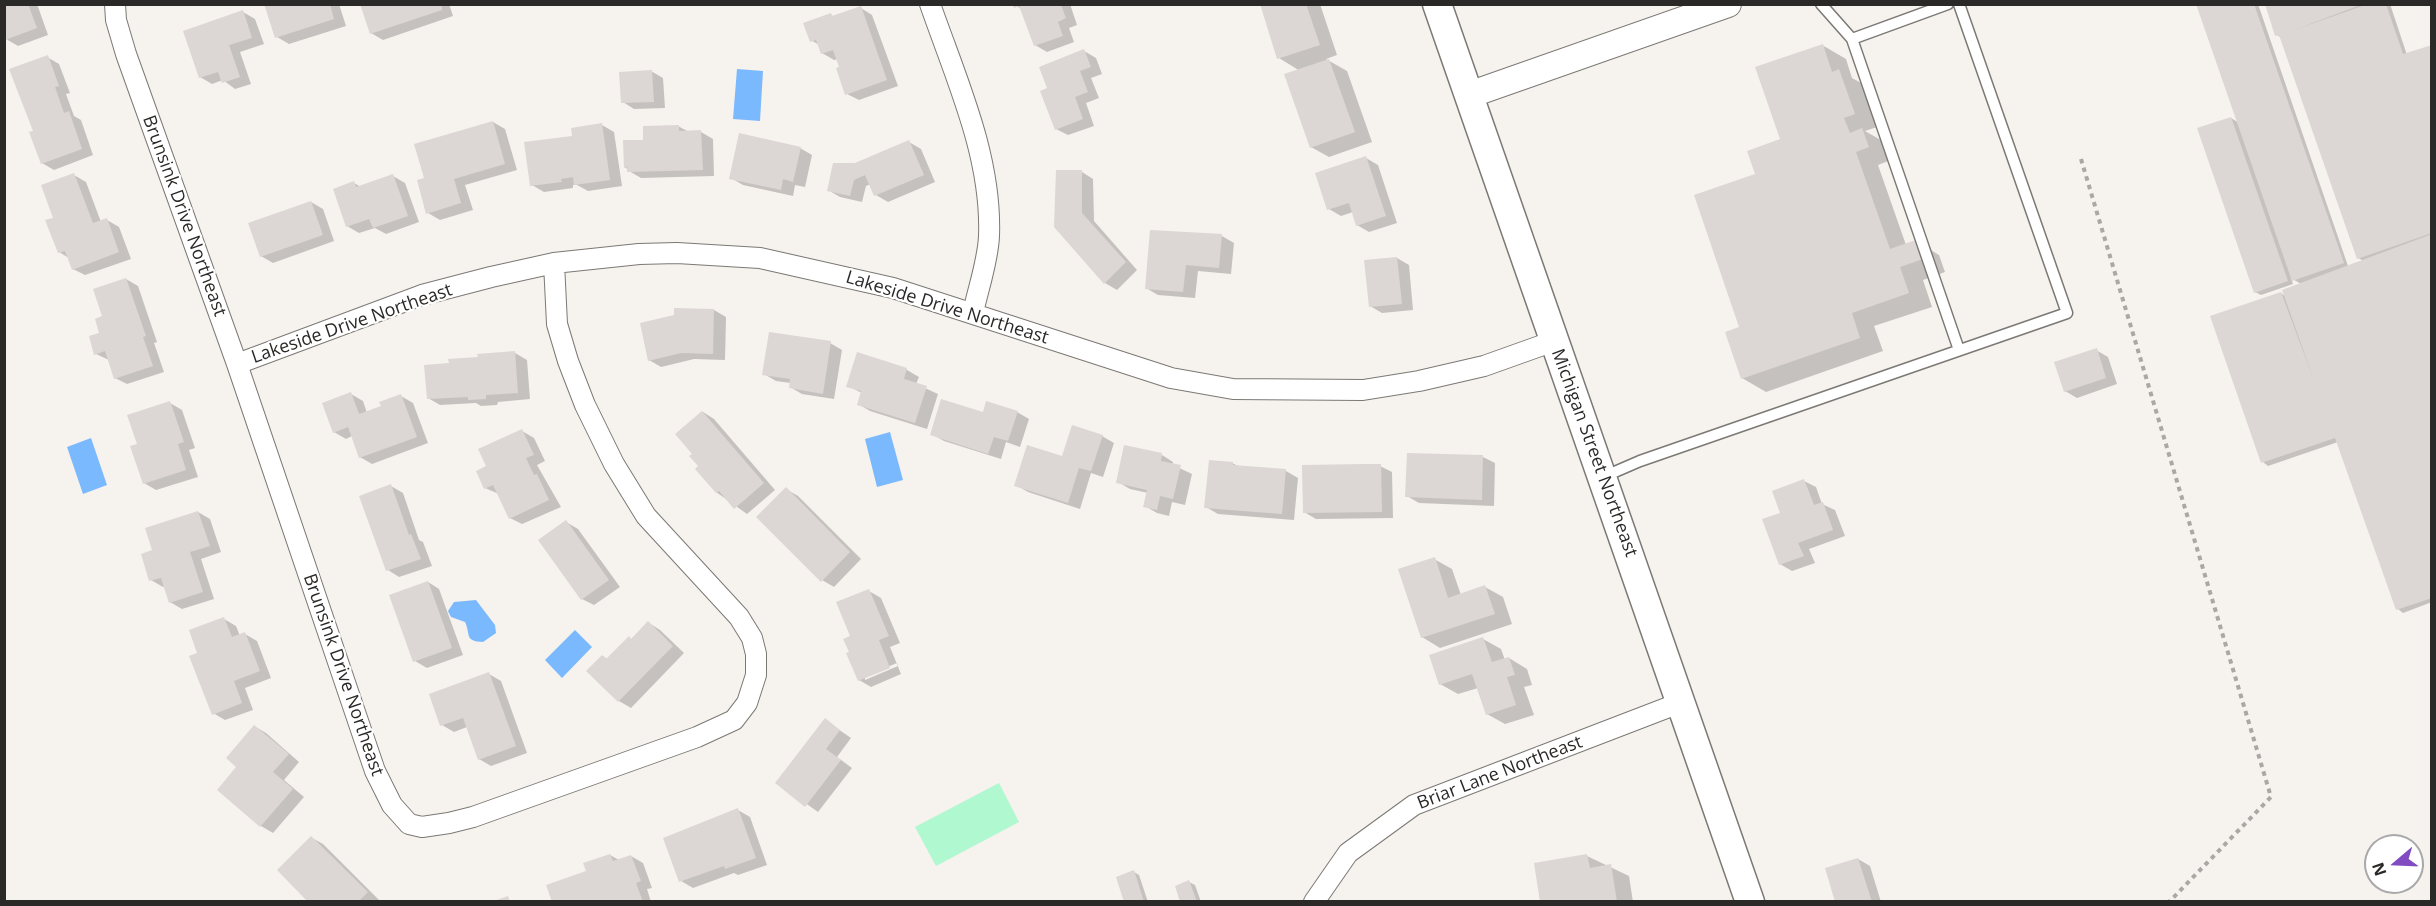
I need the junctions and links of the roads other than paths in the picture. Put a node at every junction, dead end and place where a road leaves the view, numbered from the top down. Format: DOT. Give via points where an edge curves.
graph roads {
  1 [pos="115,4"];
  2 [pos="930,4"];
  3 [pos="1437,4"];
  4 [pos="1728,4"];
  5 [pos="1821,4"];
  6 [pos="1948,4"];
  7 [pos="1959,4"];
  8 [pos="1852,39"];
  9 [pos="1469,95"];
  10 [pos="554,263"];
  11 [pos="973,313"];
  12 [pos="1554,341"];
  13 [pos="1959,350"];
  14 [pos="237,364"];
  15 [pos="1603,477"];
  16 [pos="1682,702"];
  17 [pos="1314,902"];
  18 [pos="1750,902"];
  1 -- 14 [label="street, Brunsink Drive Northeast" via="126,54"];
  2 -- 11 [label="street" via="977,141 987,195 989,238"];
  3 -- 9 [label="main road, Michigan Street Northeast"];
  4 -- 9 [label="street"];
  5 -- 8 [label="lane"];
  6 -- 8 [label="lane"];
  7 -- 13 [label="lane" via="2067,313"];
  8 -- 13 [label="lane"];
  9 -- 12 [label="main road, Michigan Street Northeast"];
  10 -- 11 [label="street, Lakeside Drive Northeast" via="658,253 760,258 893,288"];
  10 -- 14 [label="street, Lakeside Drive Northeast" via="422,296"];
  10 -- 14 [label="street, Brunsink Drive Northeast" via="557,324 568,361 600,434 646,516 739,617 752,638 756,675 747,703 734,720 697,737 473,817 422,827 409,824 392,805 375,771"];
  11 -- 12 [label="street, Lakeside Drive Northeast" via="1171,378 1233,389 1385,387 1484,366"];
  12 -- 15 [label="main road, Michigan Street Northeast"];
  13 -- 15 [label="lane"];
  15 -- 16 [label="main road, Michigan Street Northeast"];
  16 -- 17 [label="street, Briar Lane Northeast" via="1414,805 1348,853"];
  16 -- 18 [label="main road, Michigan Street Northeast"];
}
